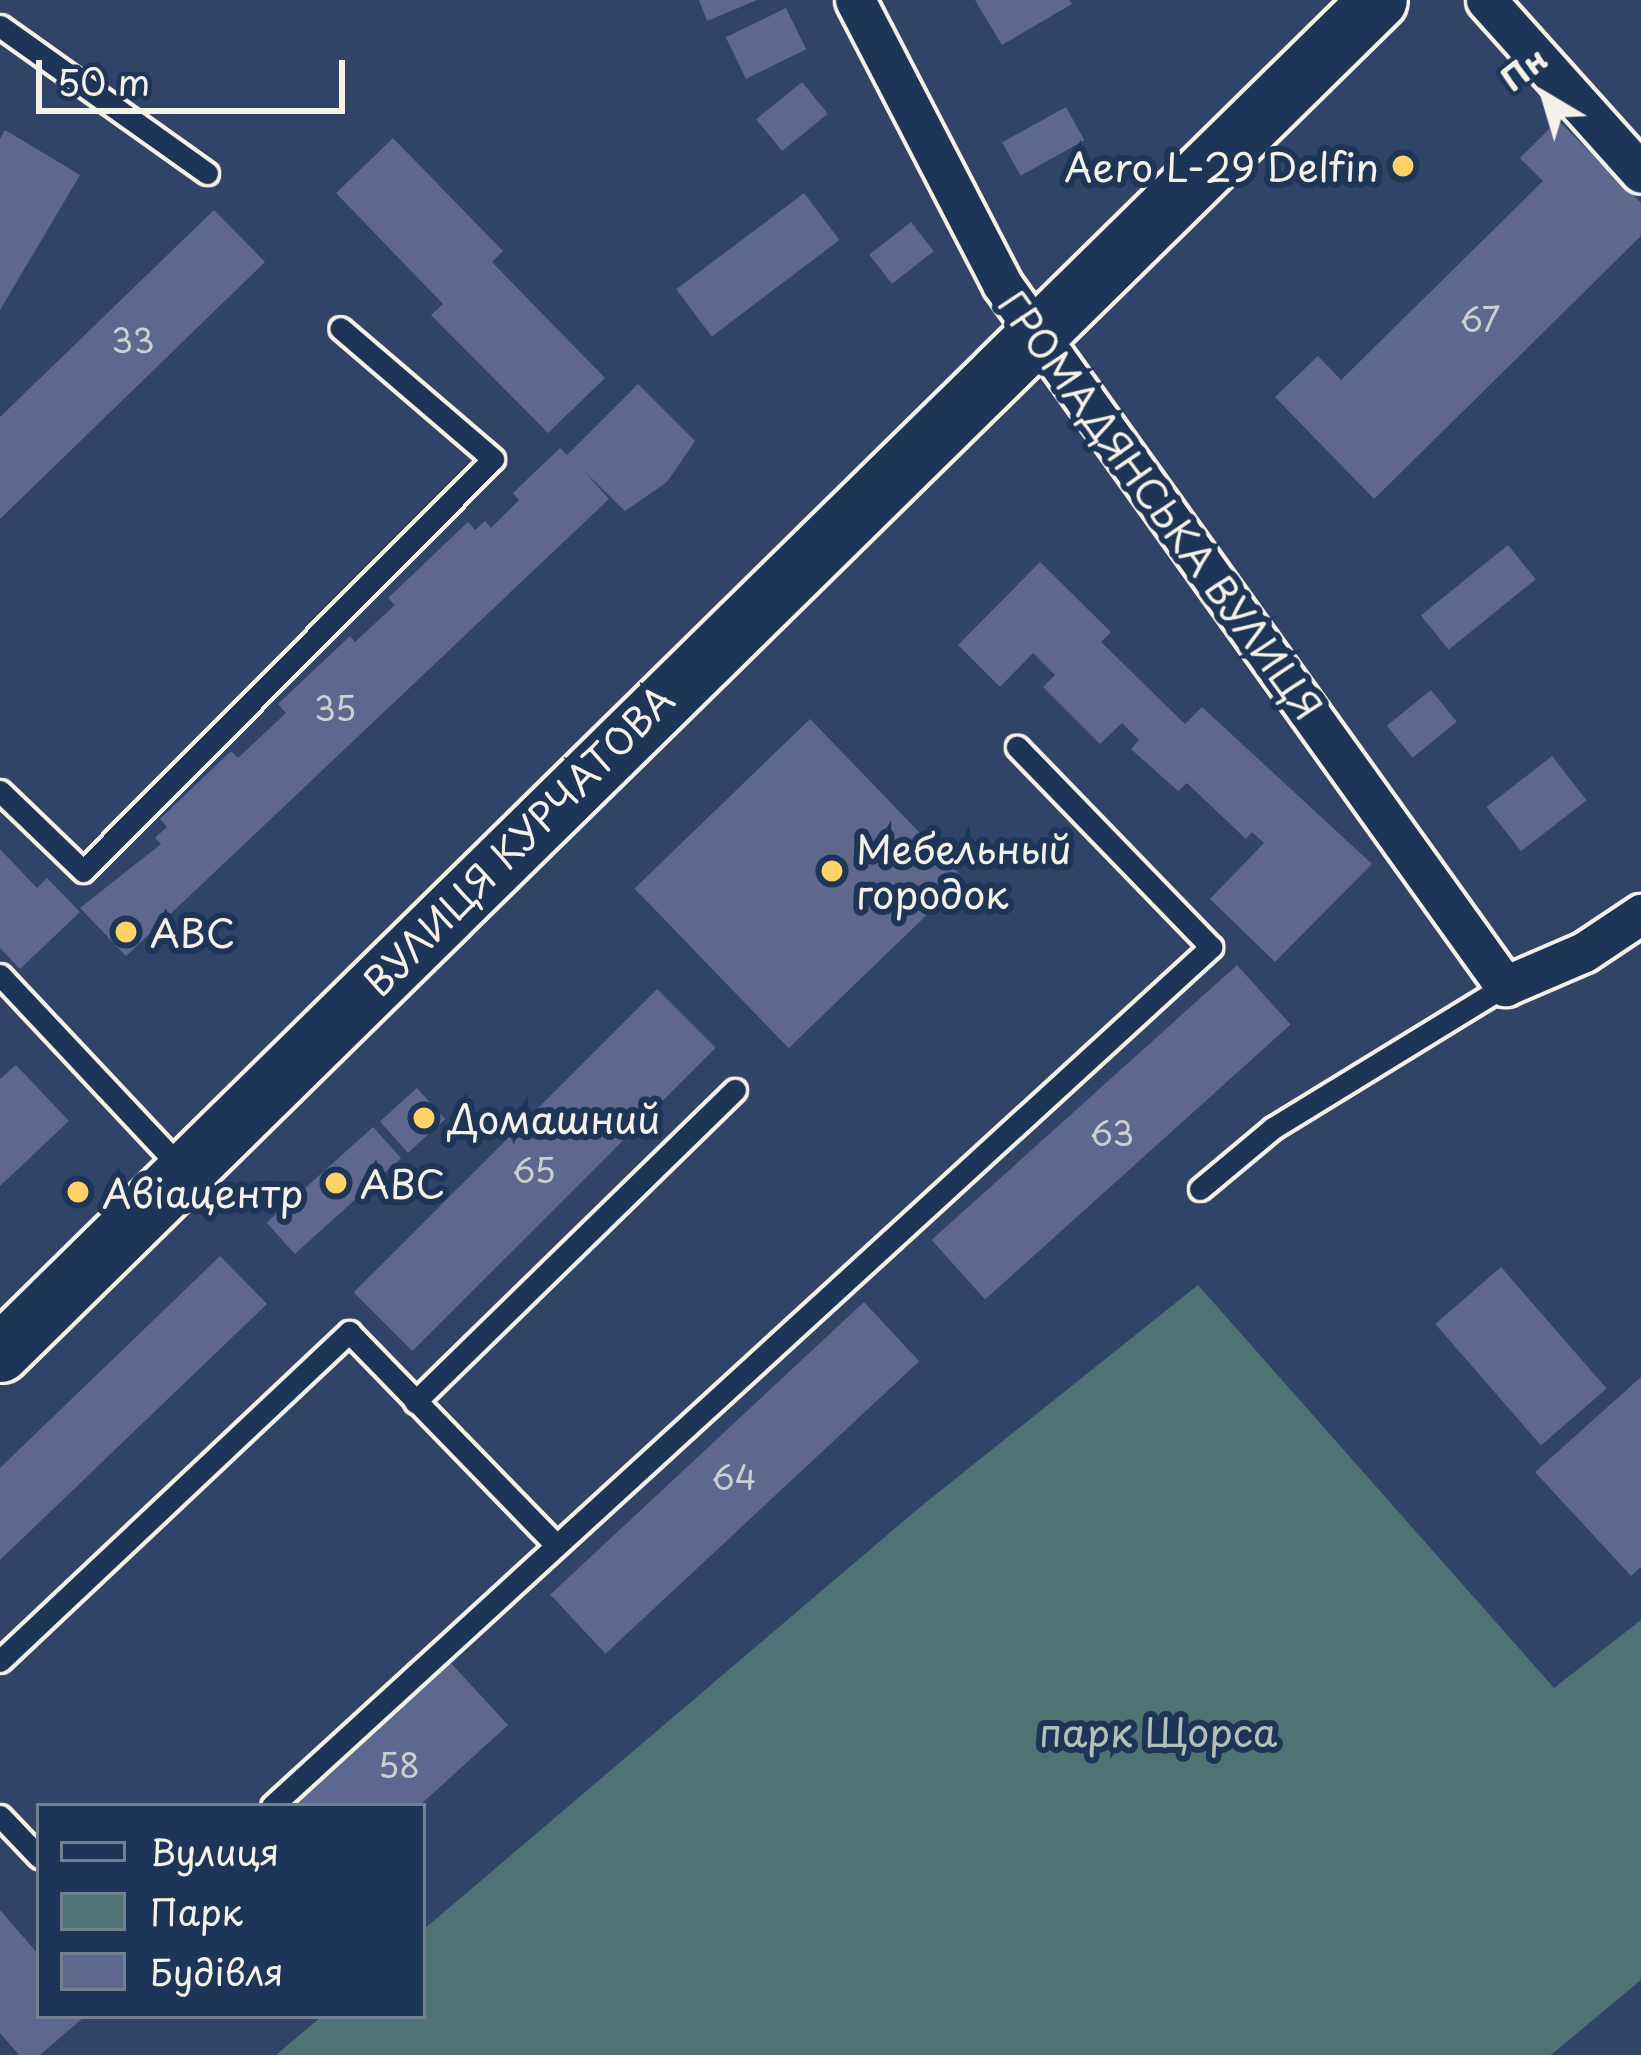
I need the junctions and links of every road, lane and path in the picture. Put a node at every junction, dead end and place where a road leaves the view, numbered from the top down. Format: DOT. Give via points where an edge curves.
graph roads {
  1 [pos="855,0"];
  2 [pos="1378,0"];
  3 [pos="1486,0"];
  4 [pos="0,26"];
  5 [pos="207,173"];
  6 [pos="1641,173"];
  7 [pos="340,328"];
  8 [pos="1036,328"];
  9 [pos="1017,747"];
  10 [pos="0,791"];
  11 [pos="1641,914"];
  12 [pos="0,975"];
  13 [pos="1505,986"];
  14 [pos="735,1090"];
  15 [pos="183,1170"];
  16 [pos="1199,1189"];
  17 [pos="0,1353"];
  18 [pos="415,1402"];
  19 [pos="556,1546"];
  20 [pos="0,1661"];
  21 [pos="275,1803"];
  22 [pos="0,1816"];
  23 [pos="36,1854"];
  1 -- 8 [label="street, ГРОМАДЯНСЬКА ВУЛИЦЯ" via="1002,284"];
  2 -- 8 [label="main road, ВУЛИЦЯ КУРЧАТОВА"];
  3 -- 6 [label="street"];
  4 -- 5 [label="lane"];
  7 -- 10 [label="lane" via="493,460 83,871"];
  8 -- 13 [label="street, ГРОМАДЯНСЬКА ВУЛИЦЯ"];
  8 -- 15 [label="main road, ВУЛИЦЯ КУРЧАТОВА"];
  9 -- 19 [label="lane" via="1211,947"];
  11 -- 13 [label="street" via="1584,952"];
  12 -- 15 [label="lane"];
  13 -- 16 [label="lane" via="1273,1128"];
  14 -- 18 [label="lane"];
  15 -- 17 [label="main road, ВУЛИЦЯ КУРЧАТОВА"];
  18 -- 19 [label="lane"];
  18 -- 20 [label="lane" via="349,1332"];
  19 -- 21 [label="lane"];
  22 -- 23 [label="lane"];
}
